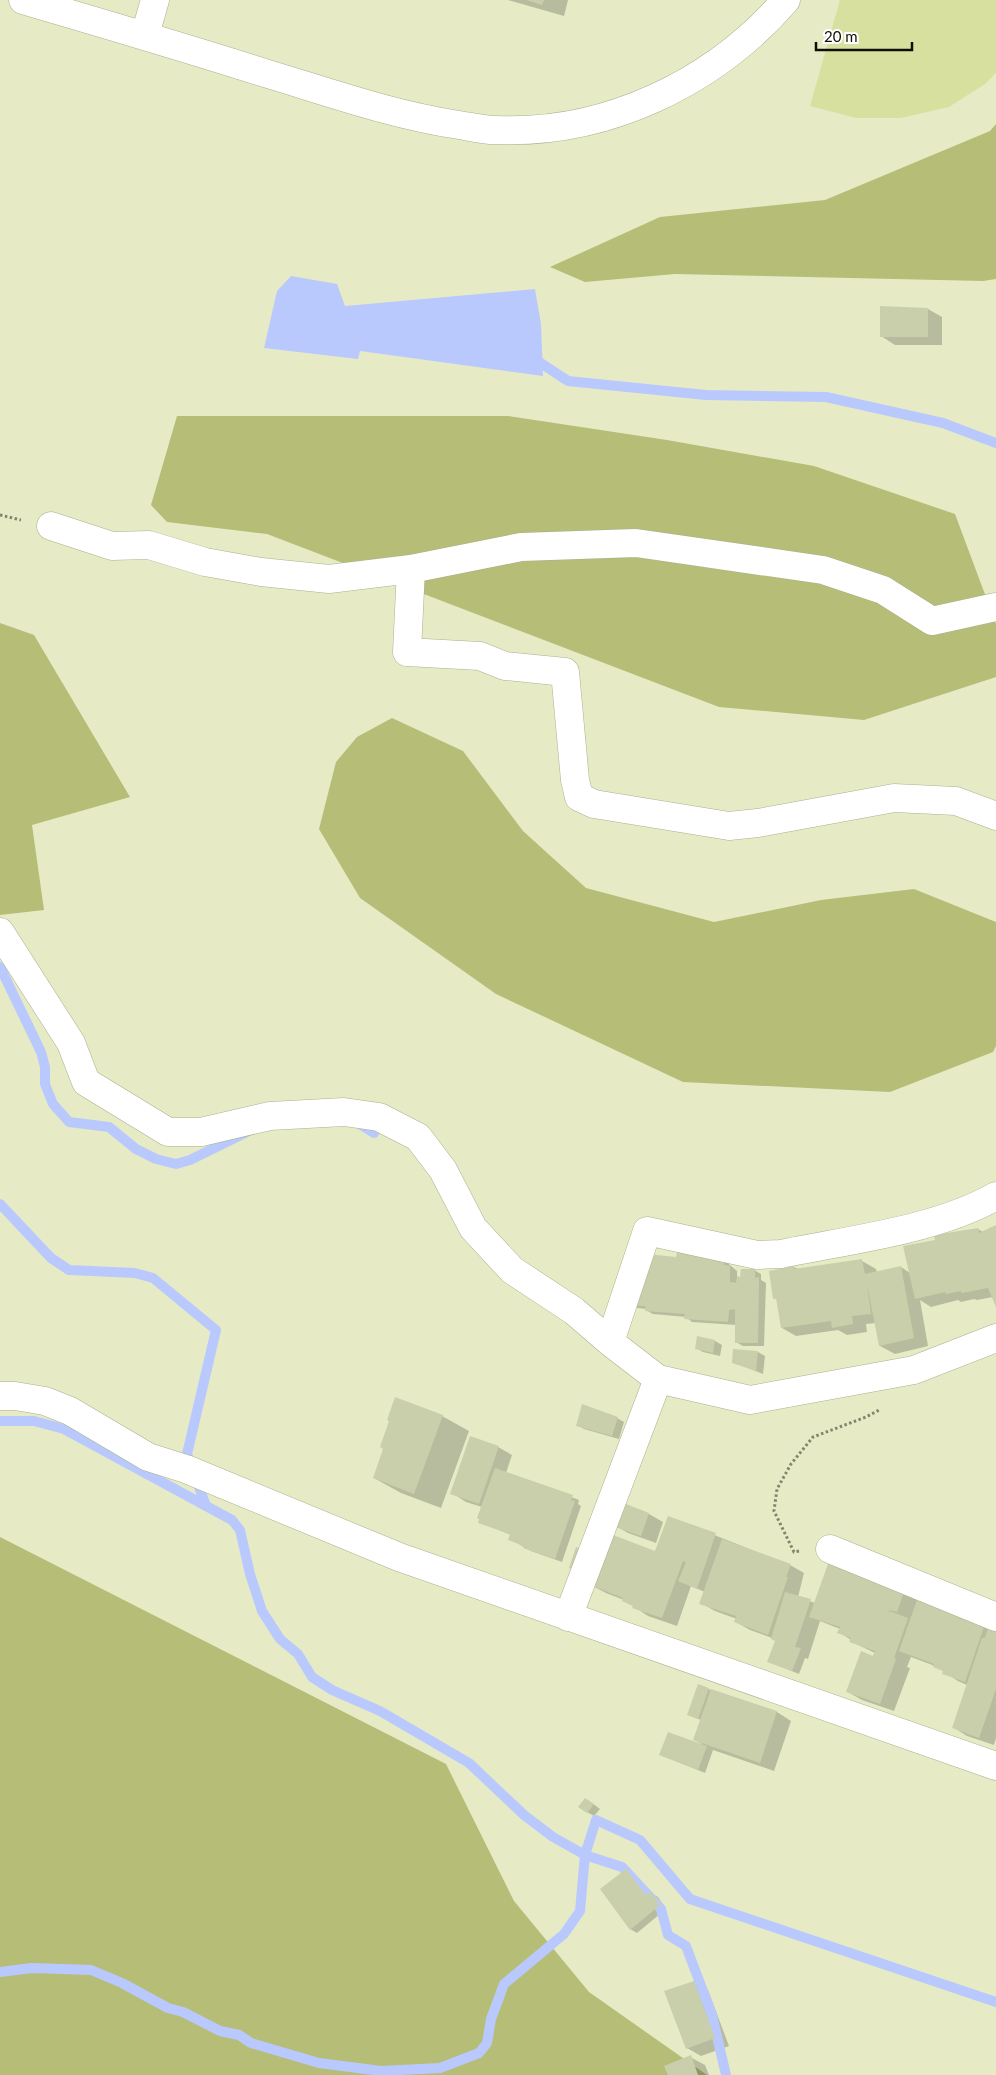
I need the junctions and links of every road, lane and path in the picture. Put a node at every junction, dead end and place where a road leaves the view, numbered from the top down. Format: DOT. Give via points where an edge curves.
graph roads {
  1 [pos="23,0"];
  2 [pos="155,0"];
  3 [pos="786,0"];
  4 [pos="144,35"];
  5 [pos="51,526"];
  6 [pos="411,569"];
  7 [pos="996,607"];
  8 [pos="996,816"];
  9 [pos="0,932"];
  10 [pos="996,1196"];
  11 [pos="996,1338"];
  12 [pos="610,1342"];
  13 [pos="658,1379"];
  14 [pos="0,1396"];
  15 [pos="882,1408"];
  16 [pos="830,1549"];
  17 [pos="568,1617"];
  18 [pos="996,1617"];
  19 [pos="996,1766"];
  1 -- 4 [label="street"];
  2 -- 4 [label="street"];
  3 -- 4 [label="street" via="766,24 735,50 675,89 605,117 538,130 494,130 396,113"];
  5 -- 6 [label="street" via="112,546 149,545 205,562 261,572 329,579"];
  6 -- 7 [label="street" via="522,546 636,543 823,570 883,590 932,621"];
  6 -- 8 [label="street" via="407,652 480,656 505,666 565,672 575,780 579,797 594,804 729,826 894,798 956,801"];
  9 -- 12 [label="street" via="71,1043 86,1082 168,1132 201,1132 270,1116 344,1112 379,1117 418,1137 443,1170 472,1228 512,1270 574,1311"];
  10 -- 12 [label="street" via="922,1225 781,1254 757,1255 647,1231"];
  11 -- 13 [label="street" via="914,1370 750,1400"];
  12 -- 13 [label="street"];
  13 -- 17 [label="street"];
  14 -- 17 [label="street" via="45,1401 70,1411 148,1457 193,1472 399,1558"];
  15 -- 16 [label="path" via="813,1437 791,1464 777,1489 774,1511 794,1552 825,1544"];
  16 -- 18 [label="street"];
  17 -- 19 [label="street"];
}
